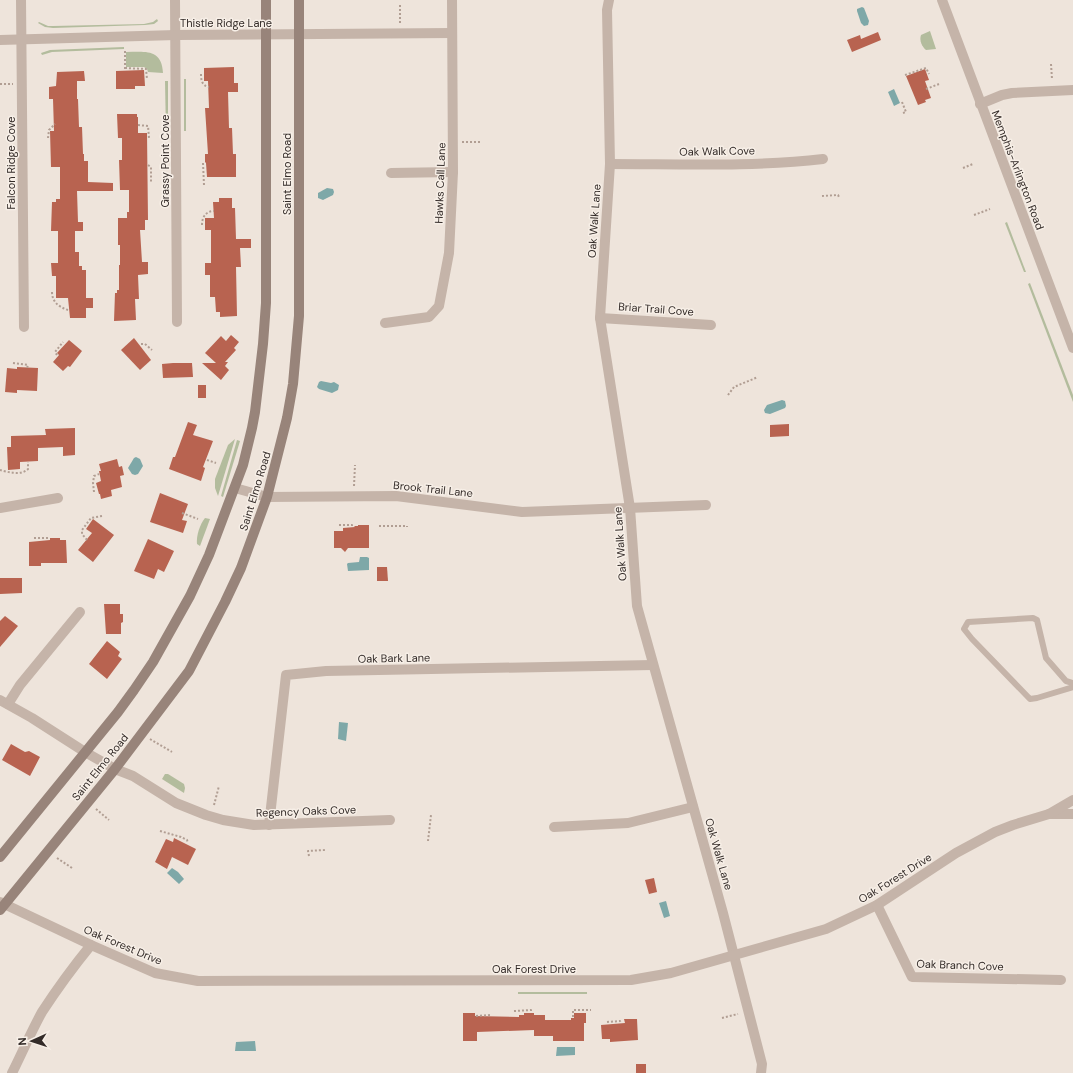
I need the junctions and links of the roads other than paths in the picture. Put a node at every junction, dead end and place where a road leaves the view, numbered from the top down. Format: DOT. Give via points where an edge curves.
graph roads {
  1 [pos="21,0"];
  2 [pos="175,0"];
  3 [pos="266,0"];
  4 [pos="299,0"];
  5 [pos="452,0"];
  6 [pos="609,0"];
  7 [pos="942,0"];
  8 [pos="299,34"];
  9 [pos="452,34"];
  10 [pos="176,35"];
  11 [pos="266,35"];
  12 [pos="22,39"];
  13 [pos="0,40"];
  14 [pos="1073,90"];
  15 [pos="980,104"];
  16 [pos="823,159"];
  17 [pos="610,164"];
  18 [pos="453,172"];
  19 [pos="391,173"];
  20 [pos="600,318"];
  21 [pos="178,322"];
  22 [pos="385,323"];
  23 [pos="711,325"];
  24 [pos="24,327"];
  25 [pos="1073,348"];
  26 [pos="235,488"];
  27 [pos="267,497"];
  28 [pos="58,498"];
  29 [pos="706,505"];
  30 [pos="0,508"];
  31 [pos="630,508"];
  32 [pos="80,612"];
  33 [pos="653,665"];
  34 [pos="1073,683"];
  35 [pos="1073,687"];
  36 [pos="4,702"];
  37 [pos="85,752"];
  38 [pos="115,769"];
  39 [pos="1073,800"];
  40 [pos="692,807"];
  41 [pos="1049,814"];
  42 [pos="1073,814"];
  43 [pos="390,820"];
  44 [pos="269,825"];
  45 [pos="554,827"];
  46 [pos="0,857"];
  47 [pos="1,905"];
  48 [pos="877,905"];
  49 [pos="91,945"];
  50 [pos="734,954"];
  51 [pos="1061,980"];
  52 [pos="12,1073"];
  53 [pos="761,1073"];
  1 -- 12 [label="street, Falcon Ridge Cove"];
  2 -- 10 [label="street, Grassy Point Cove"];
  3 -- 11 [label="main road, Saint Elmo Road"];
  4 -- 8 [label="main road, Saint Elmo Road"];
  5 -- 9 [label="street, Hawks Call Lane"];
  6 -- 17 [label="street, Oak Walk Lane" via="607,10"];
  7 -- 15 [label="street, Memphis-Arlington Road"];
  8 -- 9 [label="street, Thistle Ridge Lane"];
  8 -- 11 [label="street, Thistle Ridge Lane"];
  8 -- 27 [label="main road, Saint Elmo Road" via="299,316 289,405"];
  9 -- 18 [label="street, Hawks Call Lane"];
  10 -- 11 [label="street, Thistle Ridge Lane"];
  10 -- 12 [label="street, Thistle Ridge Lane"];
  10 -- 21 [label="street, Grassy Point Cove"];
  11 -- 26 [label="main road, Saint Elmo Road" via="267,273 263,344 252,428"];
  12 -- 13 [label="street, Thistle Ridge Lane"];
  12 -- 24 [label="street, Falcon Ridge Cove"];
  14 -- 15 [label="street" via="1012,93"];
  15 -- 25 [label="street, Memphis-Arlington Road"];
  16 -- 17 [label="street, Oak Walk Cove" via="793,162"];
  17 -- 20 [label="street, Oak Walk Lane"];
  18 -- 19 [label="street"];
  18 -- 22 [label="street, Hawks Call Lane" via="449,253 440,306 429,318"];
  20 -- 23 [label="street, Briar Trail Cove"];
  20 -- 31 [label="street, Oak Walk Lane"];
  26 -- 27 [label="street, Brook Trail Lane"];
  26 -- 37 [label="main road, Saint Elmo Road" via="193,589 153,662 122,707"];
  27 -- 31 [label="street, Brook Trail Lane" via="396,496 522,512"];
  27 -- 38 [label="main road, Saint Elmo Road" via="226,602 189,671"];
  28 -- 30 [label="street"];
  29 -- 31 [label="street, Brook Trail Lane"];
  31 -- 33 [label="street, Oak Walk Lane" via="636,606"];
  32 -- 36 [label="street"];
  33 -- 40 [label="street, Oak Walk Lane"];
  33 -- 44 [label="street, Oak Bark Lane" via="326,671 286,675"];
  34 -- 35 [label="lane" via="1066,681 1046,658 1037,620 1033,618 968,622 964,628 1030,699"];
  36 -- 37 [label="street, Regency Oaks Cove"];
  37 -- 38 [label="street, Regency Oaks Cove"];
  37 -- 46 [label="main road, Saint Elmo Road"];
  38 -- 44 [label="street, Regency Oaks Cove" via="133,776 193,811 223,820"];
  38 -- 47 [label="main road, Saint Elmo Road"];
  39 -- 41 [label="street, Oak Forest Drive"];
  40 -- 45 [label="street" via="628,823"];
  40 -- 50 [label="street, Oak Walk Lane"];
  41 -- 42 [label="street, Oak Forest Drive"];
  41 -- 48 [label="street, Oak Forest Drive" via="995,832 956,853"];
  43 -- 44 [label="street, Regency Oaks Cove"];
  47 -- 49 [label="street, Oak Forest Drive"];
  48 -- 50 [label="street, Oak Forest Drive" via="826,929"];
  48 -- 51 [label="street, Oak Branch Cove" via="912,977"];
  49 -- 50 [label="street, Oak Forest Drive" via="154,973 198,981 631,980 671,973"];
  49 -- 52 [label="street" via="64,979 42,1013"];
  50 -- 53 [label="street, Oak Walk Lane" via="762,1064"];
}
